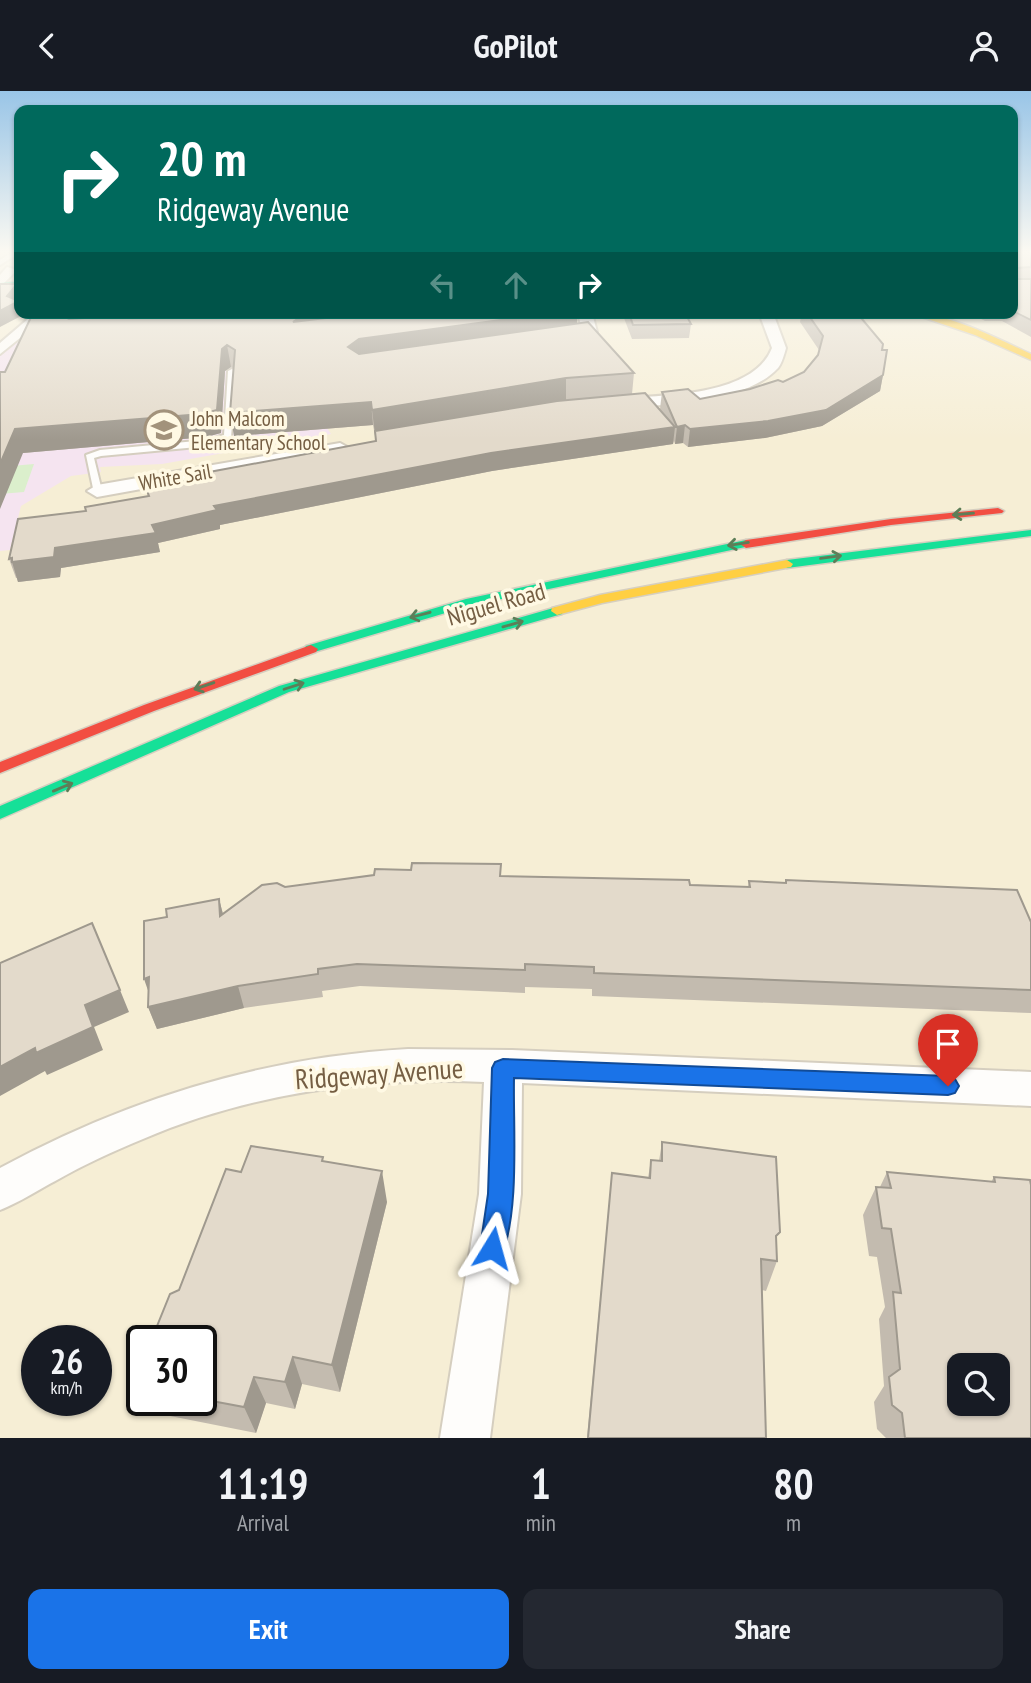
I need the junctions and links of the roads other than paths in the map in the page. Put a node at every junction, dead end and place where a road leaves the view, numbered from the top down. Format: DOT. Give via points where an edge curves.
graph roads {
  1 [pos="37,319"];
  2 [pos="78,319"];
  3 [pos="587,319"];
  4 [pos="768,319"];
  5 [pos="933,319"];
  6 [pos="88,332"];
  7 [pos="551,341"];
  8 [pos="0,350"];
  9 [pos="1031,357"];
  10 [pos="232,371"];
  11 [pos="595,405"];
  12 [pos="354,446"];
  13 [pos="97,491"];
  14 [pos="1018,510"];
  15 [pos="1031,533"];
  16 [pos="0,768"];
  17 [pos="0,813"];
  18 [pos="503,1068"];
  19 [pos="1031,1089"];
  20 [pos="0,1190"];
  21 [pos="465,1438"];
  1 -- 8 [label="street"];
  2 -- 6 [label="lane" via="71,329"];
  3 -- 7 [label="street" via="590,332"];
  4 -- 11 [label="street" via="779,346 776,359 749,381 688,397"];
  5 -- 9 [label="main road"];
  10 -- 13 [label="lane" via="229,436 208,443 89,457"];
  12 -- 13 [label="street, White Sail"];
  14 -- 16 [label="main road, Niguel Road, one-way" via="930,517 723,547 477,600 401,620 198,688"];
  17 -- 15 [label="main road, Niguel Road, one-way" via="284,689 600,599 814,559"];
  18 -- 19 [label="street, Ridgeway Avenue"];
  18 -- 20 [label="street, Ridgeway Avenue" via="377,1067 274,1081 168,1111 89,1144"];
  18 -- 21 [label="street" via="500,1194"];
}
